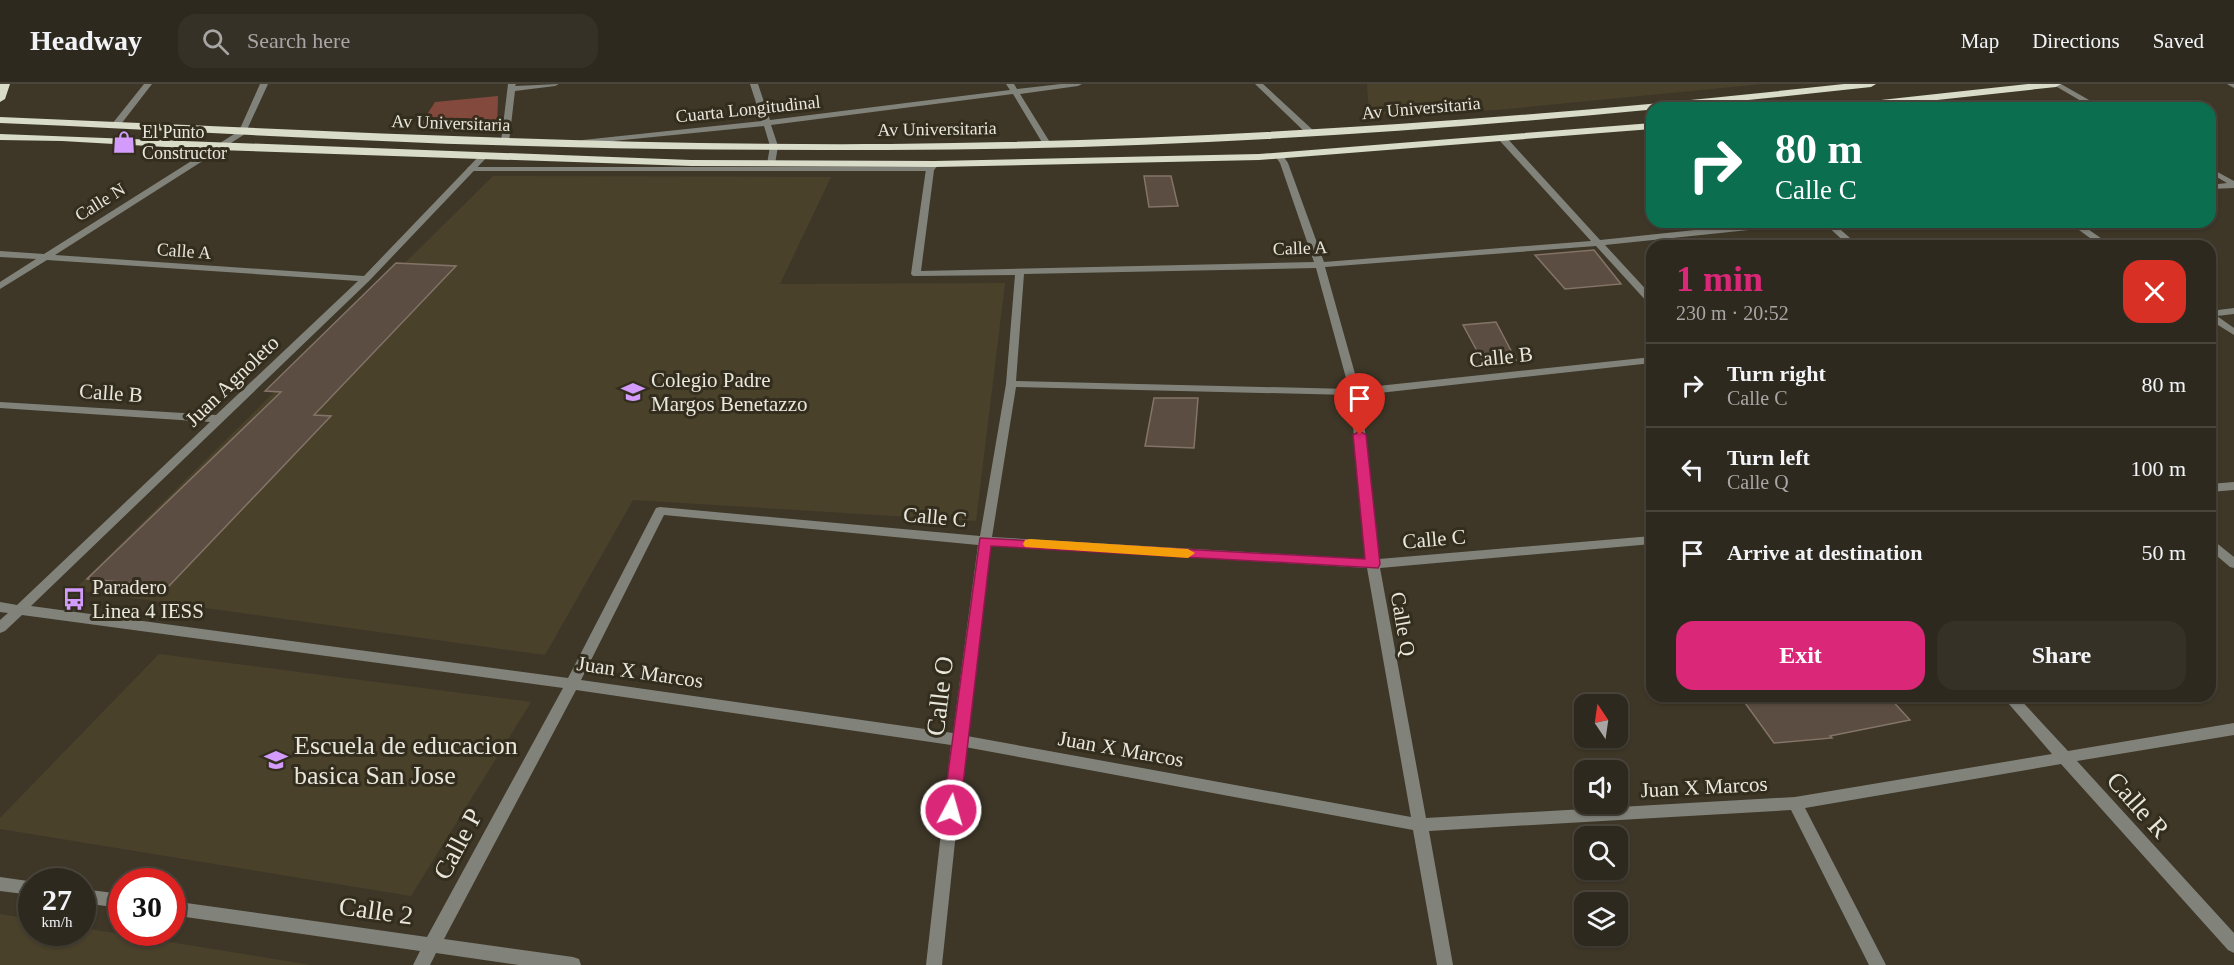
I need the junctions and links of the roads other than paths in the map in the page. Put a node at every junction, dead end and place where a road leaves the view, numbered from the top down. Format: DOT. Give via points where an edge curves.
graph roads {
  1 [pos="5,84"];
  2 [pos="12,84"];
  3 [pos="148,84"];
  4 [pos="264,84"];
  5 [pos="555,84"];
  6 [pos="754,84"];
  7 [pos="1010,84"];
  8 [pos="1078,84"];
  9 [pos="1258,84"];
  10 [pos="1872,84"];
  11 [pos="2056,84"];
  12 [pos="512,87"];
  13 [pos="1016,92"];
  14 [pos="1753,97"];
  15 [pos="0,99"];
  16 [pos="1693,102"];
  17 [pos="1760,102"];
  18 [pos="1917,102"];
  19 [pos="2088,102"];
  20 [pos="1646,106"];
  21 [pos="0,120"];
  22 [pos="767,123"];
  23 [pos="115,126"];
  24 [pos="1646,127"];
  25 [pos="242,132"];
  26 [pos="1312,134"];
  27 [pos="0,137"];
  28 [pos="1503,139"];
  29 [pos="505,142"];
  30 [pos="564,144"];
  31 [pos="1047,144"];
  32 [pos="774,146"];
  33 [pos="218,147"];
  34 [pos="484,156"];
  35 [pos="1279,156"];
  36 [pos="771,164"];
  37 [pos="932,167"];
  38 [pos="471,169"];
  39 [pos="2216,174"];
  40 [pos="2234,184"];
  41 [pos="2216,186"];
  42 [pos="1740,228"];
  43 [pos="1834,228"];
  44 [pos="2081,228"];
  45 [pos="1847,240"];
  46 [pos="2098,240"];
  47 [pos="1599,243"];
  48 [pos="0,254"];
  49 [pos="43,258"];
  50 [pos="1320,265"];
  51 [pos="1020,272"];
  52 [pos="366,279"];
  53 [pos="0,286"];
  54 [pos="1646,295"];
  55 [pos="2234,311"];
  56 [pos="2216,314"];
  57 [pos="2216,319"];
  58 [pos="2234,332"];
  59 [pos="1646,361"];
  60 [pos="1011,384"];
  61 [pos="1355,392"];
  62 [pos="0,405"];
  63 [pos="220,419"];
  64 [pos="2234,486"];
  65 [pos="2216,488"];
  66 [pos="985,541"];
  67 [pos="1646,541"];
  68 [pos="2216,549"];
  69 [pos="1373,564"];
  70 [pos="2234,564"];
  71 [pos="0,607"];
  72 [pos="19,609"];
  73 [pos="0,628"];
  74 [pos="572,684"];
  75 [pos="2014,702"];
  76 [pos="2234,729"];
  77 [pos="959,740"];
  78 [pos="2062,757"];
  79 [pos="1795,803"];
  80 [pos="1419,825"];
  81 [pos="0,884"];
  82 [pos="18,886"];
  83 [pos="186,910"];
  84 [pos="432,945"];
  85 [pos="2234,945"];
  86 [pos="422,965"];
  87 [pos="573,965"];
  88 [pos="934,965"];
  89 [pos="1445,965"];
  90 [pos="1878,965"];
  1 -- 2 [label="street"];
  1 -- 15 [label="highway"];
  3 -- 23 [label="street"];
  4 -- 25 [label="street"];
  5 -- 12 [label="street"];
  6 -- 22 [label="street"];
  7 -- 13 [label="street"];
  8 -- 13 [label="street, Cuarta Longitudinal"];
  9 -- 26 [label="street"];
  10 -- 14 [label="highway, Av Universitaria"];
  11 -- 18 [label="highway"];
  11 -- 19 [label="street"];
  12 -- 29 [label="street"];
  13 -- 22 [label="street, Cuarta Longitudinal"];
  13 -- 31 [label="street"];
  14 -- 16 [label="highway, Av Universitaria"];
  14 -- 17 [label="highway"];
  20 -- 26 [label="highway, Av Universitaria"];
  21 -- 23 [label="highway, Av Universitaria"];
  22 -- 30 [label="street, Cuarta Longitudinal"];
  22 -- 32 [label="street"];
  23 -- 25 [label="highway, Av Universitaria"];
  24 -- 28 [label="highway, Av Universitaria"];
  25 -- 29 [label="highway, Av Universitaria"];
  25 -- 33 [label="street, Calle N"];
  26 -- 31 [label="highway, Av Universitaria"];
  27 -- 33 [label="highway, Av Universitaria"];
  28 -- 35 [label="highway, Av Universitaria"];
  28 -- 47 [label="street"];
  29 -- 30 [label="highway, Av Universitaria"];
  30 -- 32 [label="highway, Av Universitaria"];
  31 -- 32 [label="highway, Av Universitaria"];
  32 -- 36 [label="street"];
  33 -- 34 [label="highway, Av Universitaria"];
  33 -- 49 [label="street, Calle N"];
  34 -- 36 [label="highway, Av Universitaria"];
  34 -- 38 [label="street, Juan Agnoleto"];
  35 -- 37 [label="highway, Av Universitaria"];
  35 -- 50 [label="street, Calle Q"];
  36 -- 37 [label="highway, Av Universitaria"];
  37 -- 38 [label="street"];
  37 -- 51 [label="street, Calle A" via="916,274"];
  38 -- 52 [label="street, Juan Agnoleto"];
  39 -- 40 [label="street"];
  40 -- 41 [label="street"];
  42 -- 47 [label="street, Calle A"];
  43 -- 45 [label="street"];
  44 -- 46 [label="street"];
  47 -- 50 [label="street, Calle A"];
  47 -- 54 [label="street"];
  48 -- 49 [label="street, Calle A"];
  49 -- 52 [label="street, Calle A"];
  49 -- 53 [label="street, Calle N"];
  50 -- 51 [label="street, Calle A"];
  50 -- 61 [label="street, Calle Q"];
  51 -- 60 [label="street, Calle O"];
  52 -- 63 [label="street, Juan Agnoleto"];
  55 -- 56 [label="street"];
  57 -- 58 [label="street"];
  59 -- 61 [label="street, Calle B"];
  60 -- 61 [label="street, Calle B"];
  60 -- 66 [label="street, Calle O"];
  61 -- 69 [label="street, Calle Q"];
  62 -- 63 [label="street, Calle B"];
  63 -- 72 [label="street, Juan Agnoleto"];
  64 -- 65 [label="street"];
  66 -- 69 [label="street, Calle C"];
  66 -- 74 [label="street, Calle C" via="660,511"];
  66 -- 77 [label="street, Calle O"];
  67 -- 69 [label="street, Calle C"];
  68 -- 70 [label="street"];
  69 -- 80 [label="street, Calle Q"];
  71 -- 72 [label="street, Juan X Marcos"];
  72 -- 73 [label="street, Juan Agnoleto"];
  72 -- 74 [label="street, Juan X Marcos"];
  74 -- 77 [label="street, Juan X Marcos"];
  74 -- 84 [label="street, Calle P"];
  75 -- 78 [label="street, Calle R"];
  76 -- 78 [label="street, Juan X Marcos"];
  77 -- 80 [label="street, Juan X Marcos"];
  77 -- 88 [label="street, Calle O"];
  78 -- 79 [label="street, Juan X Marcos"];
  78 -- 85 [label="street, Calle R"];
  79 -- 80 [label="street, Juan X Marcos"];
  79 -- 90 [label="street"];
  80 -- 89 [label="street, Calle Q"];
  81 -- 82 [label="street"];
  83 -- 84 [label="street, Calle 2"];
  84 -- 86 [label="street, Calle P"];
  84 -- 87 [label="street, Calle 2"];
}
